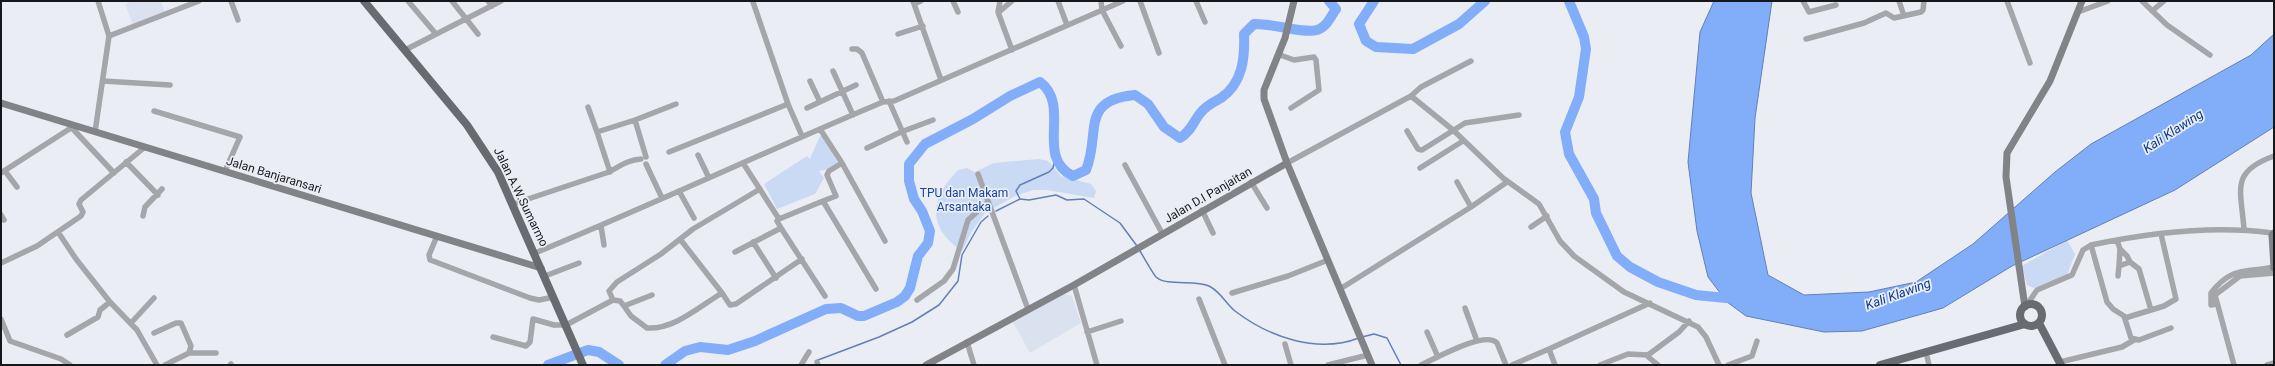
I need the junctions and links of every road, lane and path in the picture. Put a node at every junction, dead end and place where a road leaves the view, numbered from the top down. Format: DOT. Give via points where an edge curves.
graph roads {
  1 [pos="98,1"];
  2 [pos="199,1"];
  3 [pos="231,1"];
  4 [pos="364,1"];
  5 [pos="408,1"];
  6 [pos="452,1"];
  7 [pos="502,1"];
  8 [pos="921,1"];
  9 [pos="953,1"];
  10 [pos="1000,1"];
  11 [pos="1012,1"];
  12 [pos="1058,1"];
  13 [pos="1101,1"];
  14 [pos="1123,1"];
  15 [pos="1140,1"];
  16 [pos="1196,1"];
  17 [pos="1294,1"];
  18 [pos="1803,1"];
  19 [pos="1899,1"];
  20 [pos="1924,1"];
  21 [pos="2007,1"];
  22 [pos="2082,1"];
  23 [pos="2108,1"];
  24 [pos="2142,1"];
  25 [pos="2164,1"];
  26 [pos="753,2"];
  27 [pos="914,2"];
  28 [pos="490,4"];
  29 [pos="1836,5"];
  30 [pos="1102,10"];
  31 [pos="2152,11"];
  32 [pos="958,12"];
  33 [pos="998,12"];
  34 [pos="2078,12"];
  35 [pos="1904,16"];
  36 [pos="467,19"];
  37 [pos="238,20"];
  38 [pos="1205,22"];
  39 [pos="1067,25"];
  40 [pos="923,26"];
  41 [pos="436,34"];
  42 [pos="478,34"];
  43 [pos="898,34"];
  44 [pos="108,36"];
  45 [pos="1806,39"];
  46 [pos="1121,46"];
  47 [pos="852,49"];
  48 [pos="405,50"];
  49 [pos="1012,50"];
  50 [pos="1159,53"];
  51 [pos="1280,55"];
  52 [pos="2210,55"];
  53 [pos="1471,61"];
  54 [pos="2030,63"];
  55 [pos="833,71"];
  56 [pos="941,80"];
  57 [pos="103,81"];
  58 [pos="810,81"];
  59 [pos="170,85"];
  60 [pos="856,85"];
  61 [pos="843,92"];
  62 [pos="1411,96"];
  63 [pos="820,102"];
  64 [pos="886,102"];
  65 [pos="1,103"];
  66 [pos="676,104"];
  67 [pos="788,104"];
  68 [pos="588,107"];
  69 [pos="807,108"];
  70 [pos="1291,108"];
  71 [pos="154,111"];
  72 [pos="853,115"];
  73 [pos="1519,115"];
  74 [pos="635,120"];
  75 [pos="932,120"];
  76 [pos="73,127"];
  77 [pos="820,129"];
  78 [pos="1453,130"];
  79 [pos="1407,131"];
  80 [pos="95,132"];
  81 [pos="597,132"];
  82 [pos="901,132"];
  83 [pos="802,136"];
  84 [pos="1463,141"];
  85 [pos="907,142"];
  86 [pos="145,147"];
  87 [pos="867,148"];
  88 [pos="669,152"];
  89 [pos="698,155"];
  90 [pos="2274,156"];
  91 [pos="643,158"];
  92 [pos="126,162"];
  93 [pos="743,163"];
  94 [pos="842,163"];
  95 [pos="1287,163"];
  96 [pos="1125,166"];
  97 [pos="1420,168"];
  98 [pos="225,171"];
  99 [pos="3,172"];
  100 [pos="114,172"];
  101 [pos="610,172"];
  102 [pos="978,174"];
  103 [pos="708,178"];
  104 [pos="1251,182"];
  105 [pos="1457,182"];
  106 [pos="1507,182"];
  107 [pos="17,188"];
  108 [pos="162,189"];
  109 [pos="760,189"];
  110 [pos="679,191"];
  111 [pos="158,195"];
  112 [pos="662,198"];
  113 [pos="823,201"];
  114 [pos="513,204"];
  115 [pos="988,204"];
  116 [pos="1471,207"];
  117 [pos="1267,208"];
  118 [pos="1202,210"];
  119 [pos="143,216"];
  120 [pos="1547,216"];
  121 [pos="694,218"];
  122 [pos="779,219"];
  123 [pos="600,226"];
  124 [pos="1531,227"];
  125 [pos="781,228"];
  126 [pos="2244,229"];
  127 [pos="58,232"];
  128 [pos="1213,233"];
  129 [pos="2273,233"];
  130 [pos="1162,234"];
  131 [pos="2161,234"];
  132 [pos="437,236"];
  133 [pos="680,239"];
  134 [pos="2117,240"];
  135 [pos="885,241"];
  136 [pos="753,242"];
  137 [pos="604,245"];
  138 [pos="2091,245"];
  139 [pos="2120,249"];
  140 [pos="735,252"];
  141 [pos="535,253"];
  142 [pos="802,259"];
  143 [pos="1328,260"];
  144 [pos="2130,262"];
  145 [pos="1,263"];
  146 [pos="579,263"];
  147 [pos="2118,266"];
  148 [pos="2274,267"];
  149 [pos="541,268"];
  150 [pos="2239,273"];
  151 [pos="2274,273"];
  152 [pos="545,276"];
  153 [pos="2118,276"];
  154 [pos="776,278"];
  155 [pos="1074,285"];
  156 [pos="876,289"];
  157 [pos="1340,289"];
  158 [pos="722,292"];
  159 [pos="1232,293"];
  160 [pos="652,295"];
  161 [pos="825,296"];
  162 [pos="554,297"];
  163 [pos="154,298"];
  164 [pos="1199,299"];
  165 [pos="613,300"];
  166 [pos="917,300"];
  167 [pos="110,302"];
  168 [pos="1650,303"];
  169 [pos="624,306"];
  170 [pos="2025,306"];
  171 [pos="1465,308"];
  172 [pos="1028,309"];
  173 [pos="2151,310"];
  174 [pos="2125,318"];
  175 [pos="1,319"];
  176 [pos="1121,321"];
  177 [pos="1689,321"];
  178 [pos="131,323"];
  179 [pos="2039,323"];
  180 [pos="2025,324"];
  181 [pos="566,325"];
  182 [pos="2171,328"];
  183 [pos="1087,332"];
  184 [pos="1428,332"];
  185 [pos="154,333"];
  186 [pos="67,335"];
  187 [pos="493,337"];
  188 [pos="2134,340"];
  189 [pos="1476,341"];
  190 [pos="1757,341"];
  191 [pos="967,342"];
  192 [pos="1285,344"];
  193 [pos="1549,349"];
  194 [pos="809,352"];
  195 [pos="1926,352"];
  196 [pos="189,353"];
  197 [pos="216,353"];
  198 [pos="1368,355"];
  199 [pos="1646,355"];
  200 [pos="1438,357"];
  201 [pos="2061,363"];
  202 [pos="2274,363"];
  203 [pos="583,364"];
  204 [pos="70,365"];
  205 [pos="157,365"];
  206 [pos="165,365"];
  207 [pos="801,365"];
  208 [pos="926,365"];
  209 [pos="974,365"];
  210 [pos="1097,365"];
  211 [pos="1225,365"];
  212 [pos="1291,365"];
  213 [pos="1328,365"];
  214 [pos="1372,365"];
  215 [pos="1421,365"];
  216 [pos="1506,365"];
  217 [pos="1512,365"];
  218 [pos="1555,365"];
  219 [pos="1600,365"];
  220 [pos="1658,365"];
  221 [pos="1719,365"];
  222 [pos="1728,365"];
  223 [pos="1880,365"];
  224 [pos="1929,365"];
  225 [pos="2234,365"];
  226 [pos="2267,365"];
  1 -- 44 [label="street"];
  2 -- 44 [label="street"];
  3 -- 37 [label="street"];
  4 -- 48 [label="main road, Jalan A.W.Sumarmo"];
  5 -- 41 [label="street"];
  6 -- 36 [label="street"];
  7 -- 28 [label="street"];
  8 -- 27 [label="street"];
  9 -- 32 [label="street"];
  10 -- 33 [label="street"];
  11 -- 33 [label="street"];
  12 -- 39 [label="street"];
  13 -- 30 [label="street"];
  14 -- 30 [label="street"];
  15 -- 50 [label="street"];
  16 -- 38 [label="street"];
  17 -- 51 [label="street"];
  18 -- 29 [label="street" via="1809,12"];
  19 -- 35 [label="street"];
  20 -- 35 [label="street" via="1923,11"];
  21 -- 54 [label="street"];
  22 -- 34 [label="street"];
  23 -- 34 [label="street"];
  24 -- 31 [label="street"];
  25 -- 31 [label="street"];
  26 -- 67 [label="street"];
  27 -- 40 [label="street"];
  28 -- 36 [label="street"];
  30 -- 39 [label="street"];
  30 -- 46 [label="street"];
  31 -- 52 [label="street"];
  33 -- 49 [label="street"];
  34 -- 170 [label="street" via="2050,81 2007,153 2006,177"];
  35 -- 45 [label="street" via="1892,18 1886,13 1864,23"];
  36 -- 41 [label="street"];
  36 -- 42 [label="street"];
  39 -- 49 [label="street"];
  40 -- 43 [label="street"];
  40 -- 56 [label="street"];
  41 -- 48 [label="street"];
  44 -- 57 [label="street"];
  47 -- 64 [label="street" via="857,49 862,54"];
  48 -- 114 [label="main road, Jalan A.W.Sumarmo" via="484,148"];
  49 -- 56 [label="street"];
  51 -- 70 [label="street" via="1294,60 1314,57 1316,60 1319,90"];
  51 -- 95 [label="street" via="1264,90 1264,99"];
  53 -- 62 [label="street" via="1422,87"];
  55 -- 61 [label="street"];
  56 -- 64 [label="street"];
  57 -- 59 [label="street"];
  57 -- 80 [label="street"];
  58 -- 63 [label="street"];
  60 -- 61 [label="street"];
  61 -- 63 [label="street"];
  61 -- 72 [label="street"];
  62 -- 78 [label="street"];
  62 -- 95 [label="street"];
  63 -- 69 [label="street"];
  64 -- 72 [label="street"];
  64 -- 82 [label="street"];
  65 -- 76 [label="street, Jalan Banjaransari"];
  66 -- 74 [label="street"];
  67 -- 83 [label="street"];
  67 -- 88 [label="street"];
  68 -- 81 [label="street"];
  71 -- 98 [label="street" via="240,137"];
  72 -- 77 [label="street"];
  73 -- 78 [label="street" via="1473,120"];
  74 -- 81 [label="street"];
  74 -- 91 [label="street"];
  75 -- 82 [label="street"];
  76 -- 80 [label="street, Jalan Banjaransari"];
  76 -- 99 [label="street"];
  76 -- 100 [label="street"];
  77 -- 83 [label="street"];
  77 -- 94 [label="street"];
  78 -- 79 [label="street" via="1422,150 1418,149"];
  78 -- 84 [label="street"];
  80 -- 86 [label="street, Jalan Banjaransari"];
  81 -- 101 [label="street"];
  82 -- 85 [label="street"];
  82 -- 87 [label="street"];
  83 -- 93 [label="street"];
  84 -- 97 [label="street"];
  84 -- 106 [label="street"];
  86 -- 92 [label="street"];
  86 -- 98 [label="street, Jalan Banjaransari"];
  89 -- 103 [label="street"];
  90 -- 126 [label="street" via="2256,163 2242,178"];
  91 -- 101 [label="street" via="618,166"];
  91 -- 112 [label="street" via="648,162 646,164"];
  92 -- 100 [label="street"];
  92 -- 111 [label="street"];
  93 -- 103 [label="street"];
  93 -- 109 [label="street"];
  94 -- 113 [label="street" via="827,174 836,196"];
  94 -- 135 [label="street"];
  95 -- 104 [label="street, Jalan D.I Panjaitan"];
  95 -- 143 [label="street"];
  96 -- 130 [label="street"];
  98 -- 132 [label="street, Jalan Banjaransari"];
  99 -- 107 [label="street"];
  100 -- 127 [label="street" via="81,200 79,204 82,215"];
  101 -- 114 [label="street"];
  102 -- 115 [label="street"];
  103 -- 110 [label="street"];
  104 -- 117 [label="street"];
  104 -- 118 [label="street, Jalan D.I Panjaitan"];
  105 -- 116 [label="street"];
  106 -- 116 [label="street"];
  106 -- 120 [label="street" via="1539,204"];
  108 -- 111 [label="street"];
  109 -- 122 [label="street"];
  109 -- 133 [label="street"];
  110 -- 112 [label="street"];
  110 -- 121 [label="street"];
  111 -- 119 [label="street" via="145,207"];
  112 -- 123 [label="street"];
  113 -- 122 [label="street"];
  113 -- 156 [label="street"];
  114 -- 141 [label="main road, Jalan A.W.Sumarmo"];
  115 -- 166 [label="street" via="968,220 953,268 944,281"];
  115 -- 172 [label="street"];
  116 -- 157 [label="street"];
  118 -- 128 [label="street"];
  118 -- 130 [label="street, Jalan D.I Panjaitan"];
  120 -- 124 [label="street"];
  120 -- 168 [label="street" via="1560,240 1574,256 1624,292"];
  122 -- 125 [label="street" via="777,221"];
  123 -- 137 [label="street"];
  123 -- 141 [label="street"];
  125 -- 136 [label="street"];
  125 -- 142 [label="street"];
  126 -- 129 [label="street"];
  126 -- 131 [label="street"];
  127 -- 145 [label="street" via="32,249"];
  127 -- 167 [label="street"];
  129 -- 148 [label="street"];
  130 -- 155 [label="street, Jalan D.I Panjaitan"];
  131 -- 134 [label="street"];
  131 -- 173 [label="street" via="2176,296 2174,301"];
  132 -- 149 [label="street, Jalan Banjaransari"];
  132 -- 162 [label="street" via="429,255 430,260 530,298 539,300"];
  133 -- 158 [label="street"];
  133 -- 165 [label="street" via="612,286 609,291"];
  134 -- 138 [label="street"];
  134 -- 139 [label="street"];
  136 -- 140 [label="street"];
  136 -- 154 [label="street"];
  138 -- 170 [label="street" via="2083,250 2072,275 2037,290"];
  138 -- 174 [label="street" via="2108,302"];
  139 -- 144 [label="street"];
  139 -- 147 [label="street"];
  141 -- 149 [label="main road, Jalan A.W.Sumarmo"];
  142 -- 154 [label="street"];
  142 -- 161 [label="street"];
  143 -- 157 [label="street"];
  143 -- 159 [label="street" via="1288,276"];
  144 -- 147 [label="street"];
  144 -- 173 [label="street" via="2139,269"];
  146 -- 152 [label="street"];
  147 -- 153 [label="street"];
  148 -- 150 [label="street"];
  149 -- 152 [label="main road, Jalan A.W.Sumarmo"];
  150 -- 151 [label="street"];
  150 -- 225 [label="street" via="2210,296"];
  152 -- 162 [label="main road, Jalan A.W.Sumarmo"];
  154 -- 158 [label="street" via="734,305 728,303"];
  155 -- 172 [label="street, Jalan D.I Panjaitan"];
  155 -- 183 [label="street"];
  157 -- 198 [label="street"];
  158 -- 169 [label="street" via="680,319 652,328 638,323"];
  160 -- 169 [label="street"];
  162 -- 181 [label="main road, Jalan A.W.Sumarmo"];
  163 -- 178 [label="street"];
  164 -- 211 [label="street"];
  165 -- 169 [label="street"];
  165 -- 181 [label="street"];
  167 -- 178 [label="street"];
  167 -- 186 [label="street" via="100,310 98,317"];
  168 -- 177 [label="street"];
  168 -- 193 [label="street"];
  170 -- 179 [label="main road" via="2038,307 2042,315"];
  170 -- 180 [label="main road" via="2021,315"];
  171 -- 189 [label="street"];
  172 -- 191 [label="street, Jalan D.I Panjaitan"];
  173 -- 174 [label="street"];
  174 -- 188 [label="street" via="2128,331"];
  175 -- 204 [label="street" via="10,341 61,359"];
  176 -- 183 [label="street"];
  177 -- 199 [label="street" via="1679,332"];
  177 -- 221 [label="street" via="1702,331"];
  178 -- 205 [label="street"];
  179 -- 180 [label="main road" via="2032,326"];
  179 -- 201 [label="main road"];
  180 -- 195 [label="main road"];
  181 -- 187 [label="street" via="554,325 533,319 530,342 526,346"];
  181 -- 203 [label="main road, Jalan A.W.Sumarmo"];
  182 -- 188 [label="street"];
  183 -- 210 [label="street"];
  184 -- 200 [label="street"];
  185 -- 196 [label="street" via="176,323 181,324 191,346"];
  188 -- 201 [label="street" via="2122,347"];
  189 -- 200 [label="street"];
  189 -- 216 [label="street" via="1495,340"];
  190 -- 222 [label="street" via="1752,356"];
  191 -- 208 [label="street, Jalan D.I Panjaitan"];
  191 -- 209 [label="street"];
  192 -- 212 [label="street"];
  193 -- 217 [label="street"];
  193 -- 218 [label="street"];
  194 -- 207 [label="street"];
  195 -- 223 [label="main road"];
  195 -- 224 [label="street"];
  196 -- 197 [label="street"];
  196 -- 206 [label="street"];
  198 -- 213 [label="street"];
  198 -- 214 [label="street"];
  199 -- 219 [label="street" via="1628,354"];
  199 -- 220 [label="street"];
  200 -- 215 [label="street"];
  202 -- 226 [label="street"];
}
